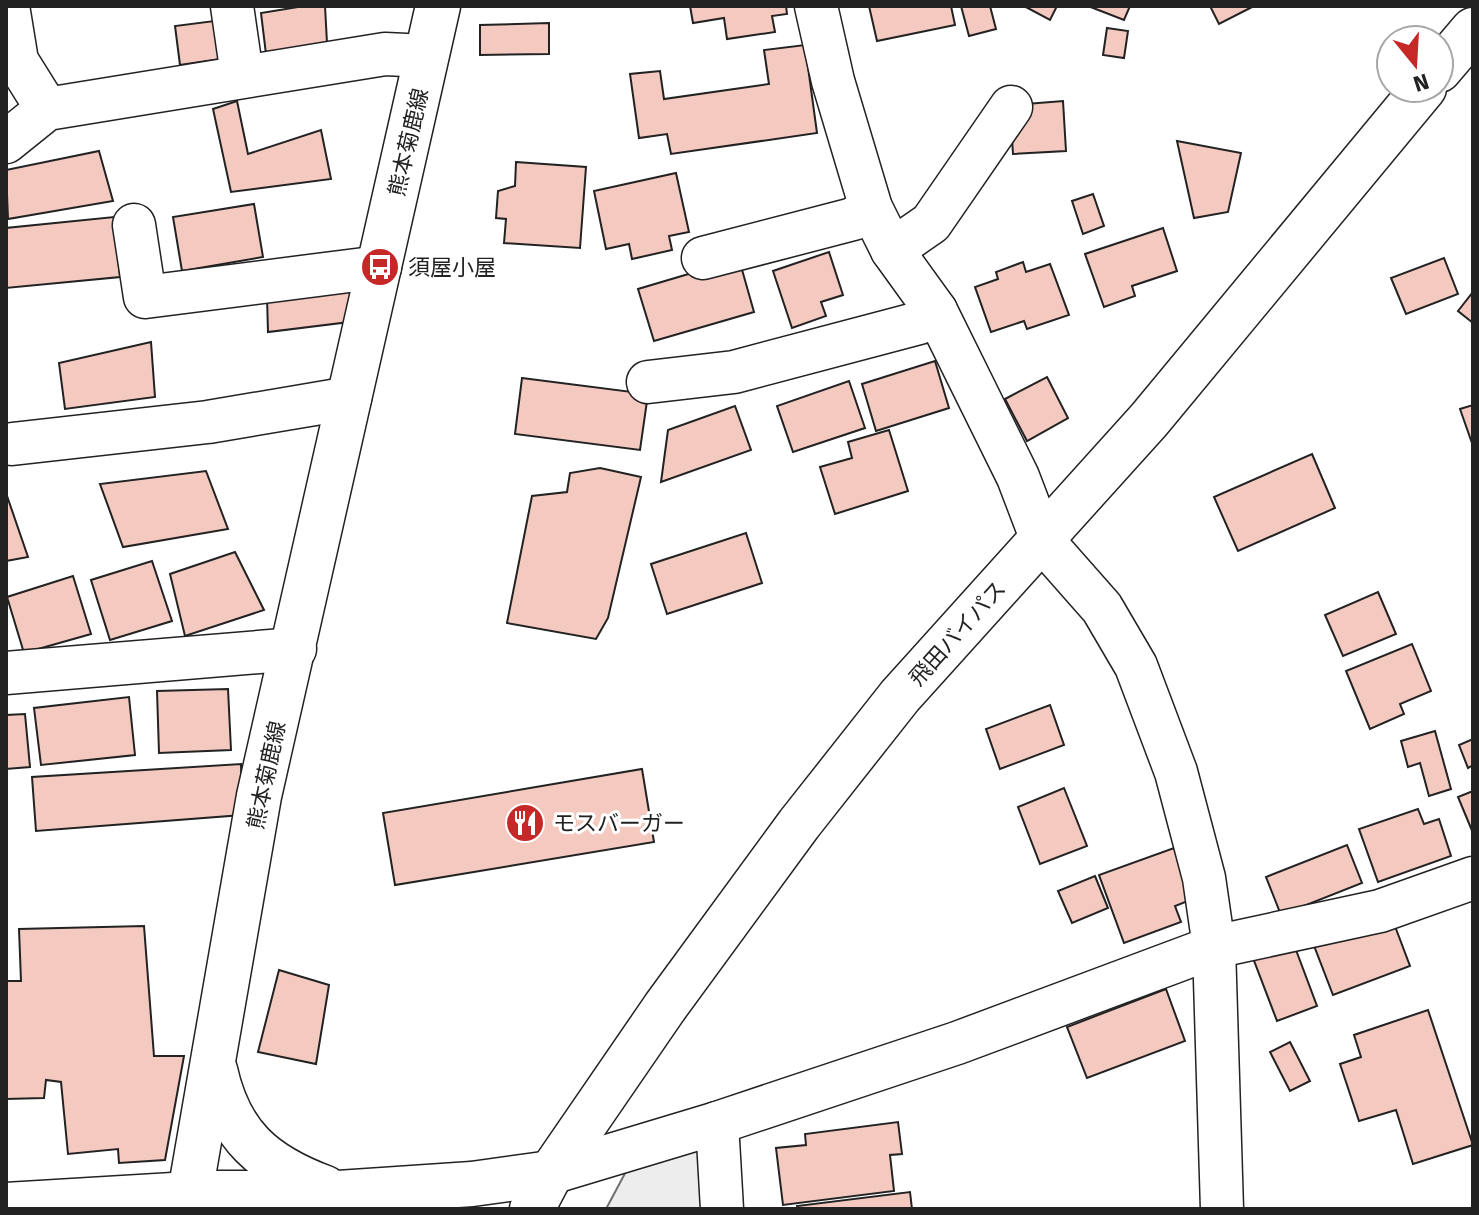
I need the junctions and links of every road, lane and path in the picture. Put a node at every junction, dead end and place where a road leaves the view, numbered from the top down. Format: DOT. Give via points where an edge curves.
graph roads {
  1 [pos="8,6"];
  2 [pos="232,6"];
  3 [pos="438,6"];
  4 [pos="816,6"];
  5 [pos="1473,30"];
  6 [pos="1455,51"];
  7 [pos="427,56"];
  8 [pos="242,75"];
  9 [pos="1411,104"];
  10 [pos="1011,107"];
  11 [pos="47,109"];
  12 [pos="6,142"];
  13 [pos="871,208"];
  14 [pos="134,225"];
  15 [pos="892,250"];
  16 [pos="703,258"];
  17 [pos="380,267"];
  18 [pos="936,311"];
  19 [pos="648,382"];
  20 [pos="350,398"];
  21 [pos="12,444"];
  22 [pos="1042,540"];
  23 [pos="295,649"];
  24 [pos="6,673"];
  25 [pos="1473,878"];
  26 [pos="1214,947"];
  27 [pos="213,1061"];
  28 [pos="717,1123"];
  29 [pos="541,1191"];
  30 [pos="338,1193"];
  31 [pos="188,1201"];
  32 [pos="6,1204"];
  33 [pos="722,1209"];
  34 [pos="1222,1209"];
  1 -- 11 [label="street" via="17,61"];
  2 -- 8 [label="street"];
  3 -- 7 [label="main road, 熊本菊鹿線"];
  4 -- 13 [label="street"];
  5 -- 6 [label="main road"];
  7 -- 8 [label="street" via="385,54"];
  7 -- 17 [label="main road, 熊本菊鹿線"];
  8 -- 11 [label="street"];
  9 -- 22 [label="main road, 飛田バイパス" via="1149,420"];
  10 -- 15 [label="street" via="931,223"];
  11 -- 12 [label="street"];
  13 -- 15 [label="street"];
  13 -- 16 [label="street" via="853,219"];
  14 -- 17 [label="street" via="145,297"];
  15 -- 18 [label="street"];
  17 -- 20 [label="main road, 熊本菊鹿線"];
  18 -- 19 [label="street" via="919,323 734,372"];
  18 -- 22 [label="street" via="1018,477"];
  20 -- 21 [label="street" via="208,422"];
  20 -- 23 [label="main road, 熊本菊鹿線"];
  22 -- 26 [label="street" via="1102,608 1136,666 1180,787 1204,878"];
  22 -- 29 [label="main road, 飛田バイパス" via="900,696 808,812 665,1007"];
  23 -- 24 [label="street"];
  23 -- 27 [label="main road, 熊本菊鹿線" via="259,796"];
  25 -- 26 [label="street" via="1380,911"];
  26 -- 28 [label="street" via="957,1043"];
  26 -- 34 [label="street"];
  27 -- 30 [label="main road" via="221,1100 234,1127 294,1177"];
  27 -- 31 [label="main road, 熊本菊鹿線"];
  28 -- 29 [label="street"];
  28 -- 33 [label="street"];
  29 -- 30 [label="main road" via="472,1184"];
  30 -- 31 [label="main road"];
  31 -- 32 [label="street"];
}
